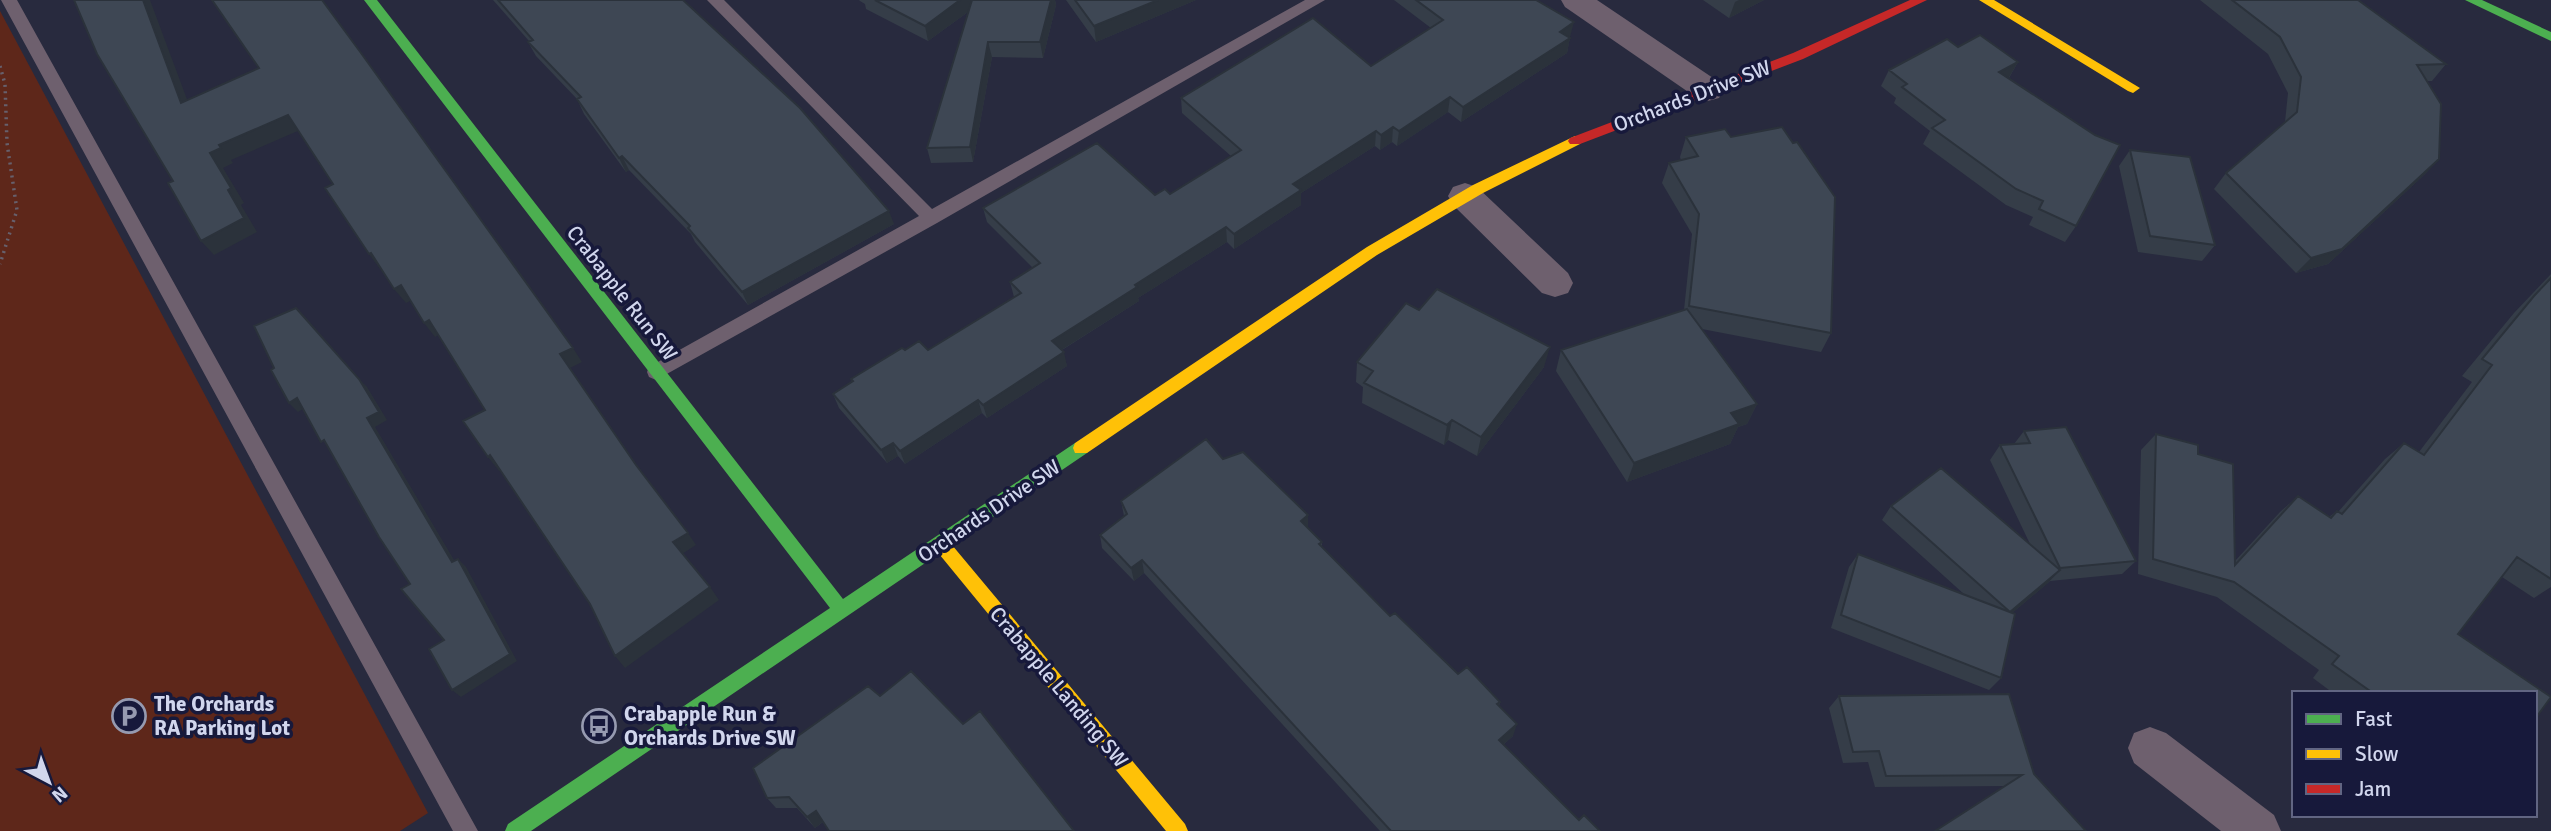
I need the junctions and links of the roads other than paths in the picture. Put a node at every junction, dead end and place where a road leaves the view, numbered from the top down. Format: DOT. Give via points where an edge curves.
graph roads {
  1 [pos="9,0"];
  2 [pos="370,0"];
  3 [pos="715,0"];
  4 [pos="1317,0"];
  5 [pos="1576,0"];
  6 [pos="1921,0"];
  7 [pos="1985,0"];
  8 [pos="2472,0"];
  9 [pos="2551,37"];
  10 [pos="2133,88"];
  11 [pos="1708,90"];
  12 [pos="1465,196"];
  13 [pos="931,218"];
  14 [pos="1555,284"];
  15 [pos="656,372"];
  16 [pos="941,544"];
  17 [pos="842,611"];
  18 [pos="2150,748"];
  19 [pos="466,831"];
  20 [pos="515,831"];
  21 [pos="1178,831"];
  22 [pos="2259,831"];
  1 -- 19 [label="lane"];
  2 -- 15 [label="street, Crabapple Run SW"];
  3 -- 13 [label="lane"];
  4 -- 13 [label="lane"];
  5 -- 11 [label="street"];
  6 -- 11 [label="street, Orchards Drive SW" via="1831,44"];
  7 -- 10 [label="street"];
  8 -- 9 [label="street"];
  11 -- 12 [label="street, Orchards Drive SW" via="1586,136"];
  12 -- 14 [label="street"];
  12 -- 16 [label="street, Orchards Drive SW" via="1373,251"];
  13 -- 15 [label="lane"];
  15 -- 17 [label="street, Crabapple Run SW"];
  16 -- 17 [label="street, Orchards Drive SW"];
  16 -- 21 [label="street, Crabapple Landing SW"];
  17 -- 20 [label="street, Orchards Drive SW"];
  18 -- 22 [label="street"];
}
